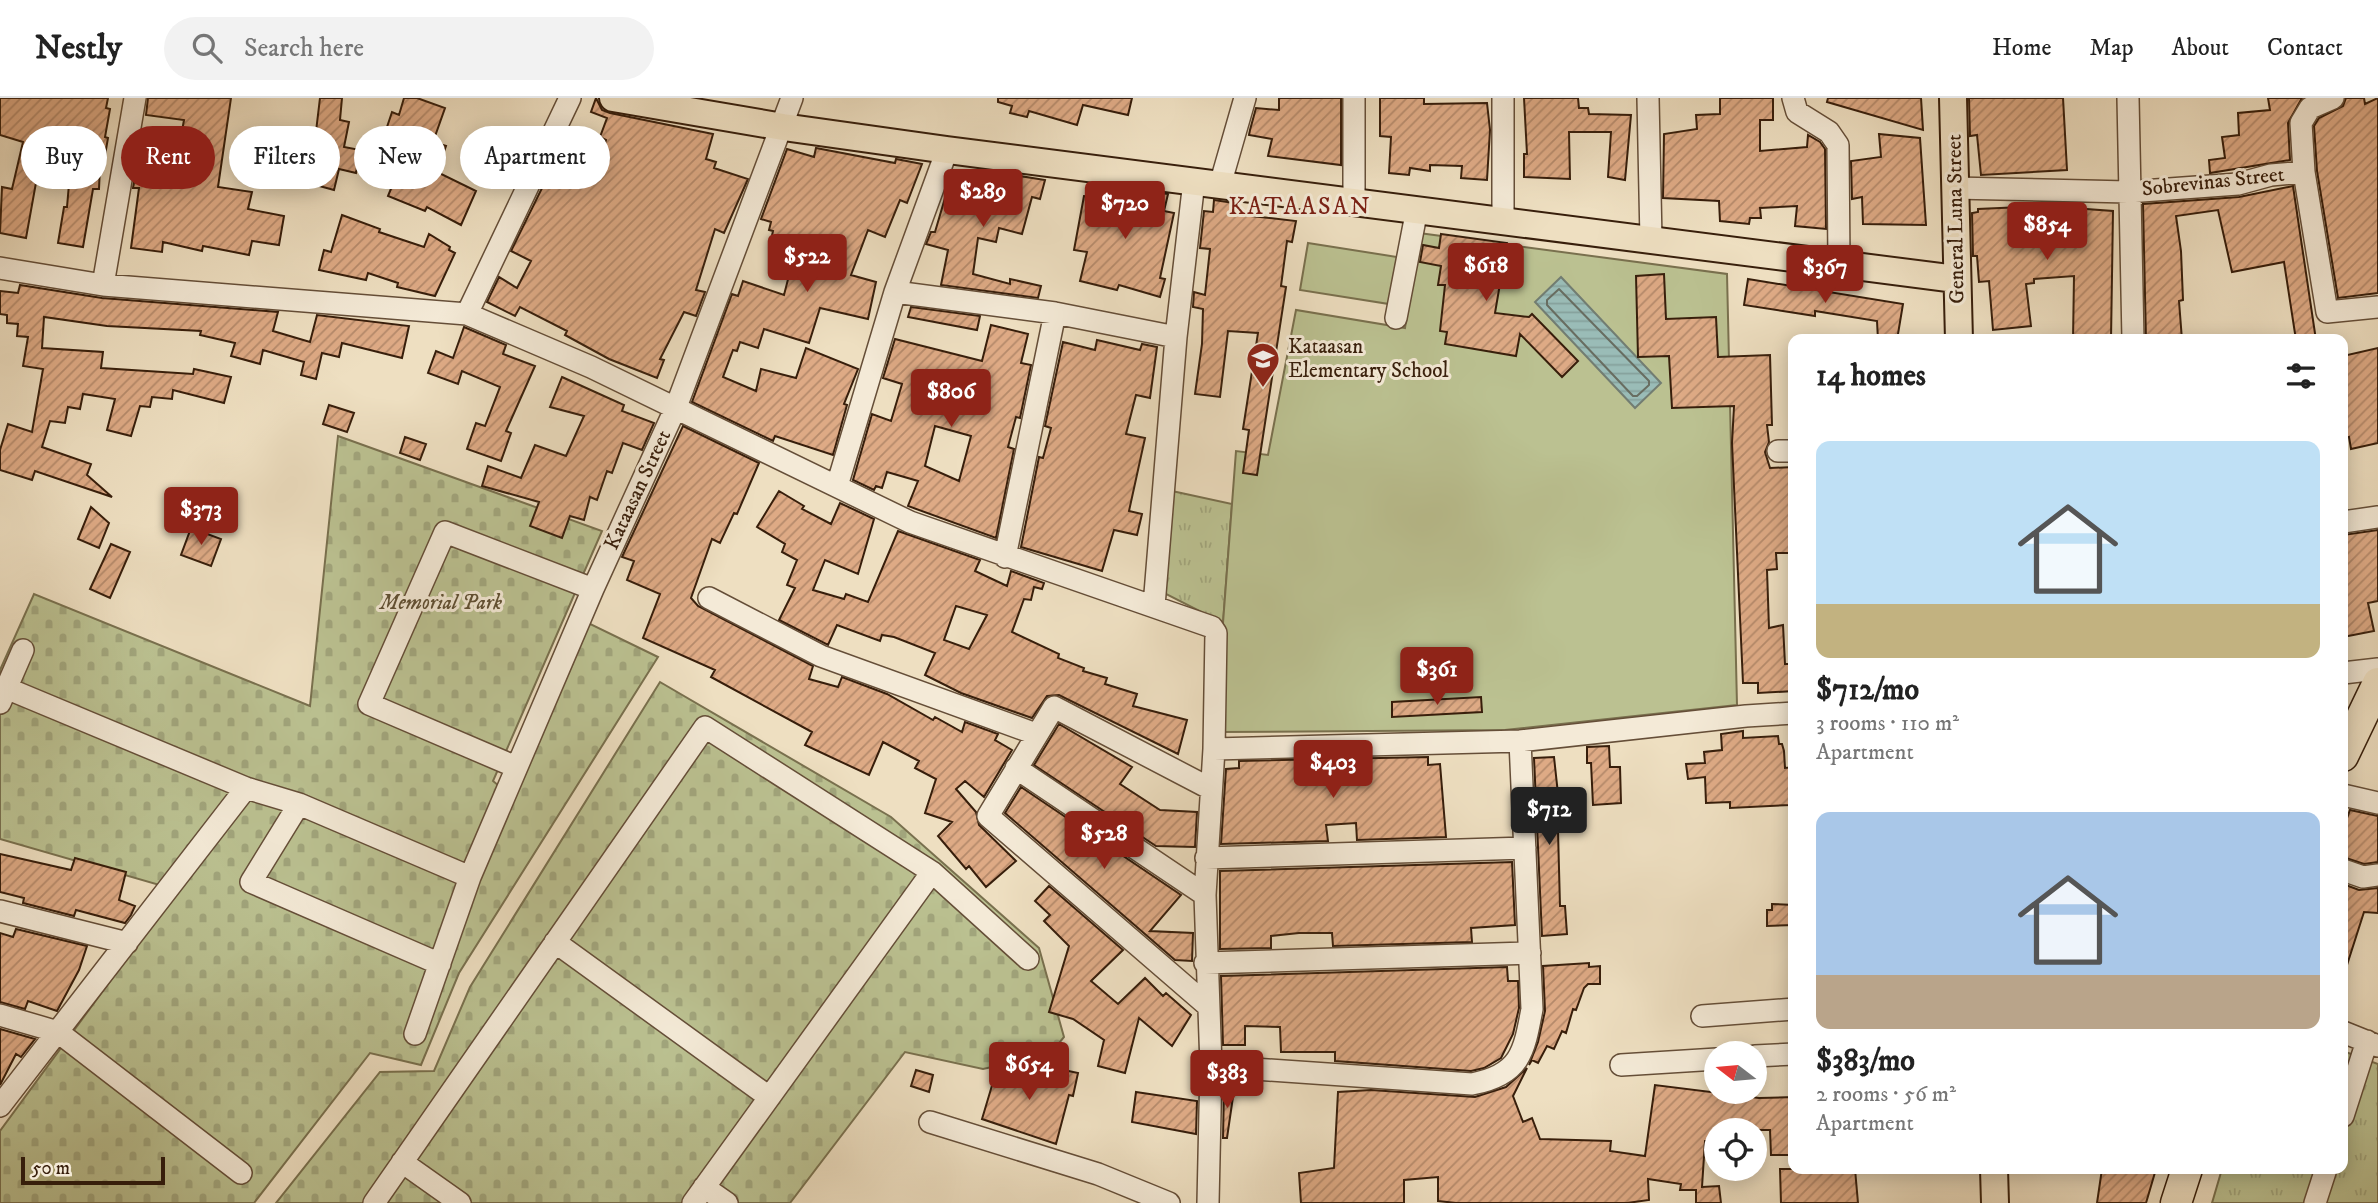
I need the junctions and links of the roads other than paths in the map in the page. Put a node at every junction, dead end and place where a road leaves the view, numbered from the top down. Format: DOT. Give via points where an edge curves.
graph roads {
  1 [pos="135,98"];
  2 [pos="570,98"];
  3 [pos="613,98"];
  4 [pos="792,98"];
  5 [pos="1245,98"];
  6 [pos="1354,98"];
  7 [pos="1503,98"];
  8 [pos="1648,98"];
  9 [pos="1793,98"];
  10 [pos="1953,98"];
  11 [pos="2128,98"];
  12 [pos="2333,98"];
  13 [pos="783,127"];
  14 [pos="947,150"];
  15 [pos="2304,172"];
  16 [pos="1194,181"];
  17 [pos="1220,185"];
  18 [pos="1954,188"];
  19 [pos="2128,192"];
  20 [pos="1354,204"];
  21 [pos="1417,209"];
  22 [pos="1503,223"];
  23 [pos="1651,240"];
  24 [pos="1839,263"];
  25 [pos="0,268"];
  26 [pos="1956,279"];
  27 [pos="103,285"];
  28 [pos="895,292"];
  29 [pos="2378,307"];
  30 [pos="1055,313"];
  31 [pos="467,314"];
  32 [pos="1396,318"];
  33 [pos="1959,334"];
  34 [pos="2133,334"];
  35 [pos="1176,337"];
  36 [pos="676,407"];
  37 [pos="836,486"];
  38 [pos="2378,517"];
  39 [pos="2348,521"];
  40 [pos="1005,557"];
  41 [pos="593,589"];
  42 [pos="709,598"];
  43 [pos="1154,606"];
  44 [pos="23,650"];
  45 [pos="2378,669"];
  46 [pos="2348,672"];
  47 [pos="2378,683"];
  48 [pos="3,695"];
  49 [pos="1788,713"];
  50 [pos="1036,734"];
  51 [pos="2348,739"];
  52 [pos="1520,741"];
  53 [pos="1214,749"];
  54 [pos="516,767"];
  55 [pos="1016,768"];
  56 [pos="246,788"];
  57 [pos="1211,789"];
  58 [pos="2348,796"];
  59 [pos="2378,803"];
  60 [pos="299,804"];
  61 [pos="1525,848"];
  62 [pos="1206,858"];
  63 [pos="932,872"];
  64 [pos="2348,872"];
  65 [pos="2378,875"];
  66 [pos="470,877"];
  67 [pos="1205,895"];
  68 [pos="0,911"];
  69 [pos="555,942"];
  70 [pos="127,943"];
  71 [pos="1530,953"];
  72 [pos="1028,959"];
  73 [pos="1205,963"];
  74 [pos="440,964"];
  75 [pos="1208,1006"];
  76 [pos="1788,1009"];
  77 [pos="0,1015"];
  78 [pos="1702,1016"];
  79 [pos="58,1032"];
  80 [pos="415,1034"];
  81 [pos="2348,1034"];
  82 [pos="2373,1043"];
  83 [pos="1788,1054"];
  84 [pos="1768,1055"];
  85 [pos="1704,1060"];
  86 [pos="1621,1065"];
  87 [pos="1211,1066"];
  88 [pos="769,1097"];
  89 [pos="2348,1104"];
  90 [pos="0,1106"];
  91 [pos="930,1122"];
  92 [pos="402,1162"];
  93 [pos="241,1173"];
  94 [pos="1994,1174"];
  95 [pos="2185,1174"];
  96 [pos="2324,1174"];
  97 [pos="699,1195"];
  98 [pos="374,1203"];
  99 [pos="460,1203"];
  100 [pos="727,1203"];
  101 [pos="1169,1203"];
  102 [pos="1208,1203"];
  103 [pos="1995,1203"];
  104 [pos="2176,1203"];
  105 [pos="2315,1203"];
  1 -- 27 [label="street"];
  2 -- 31 [label="street"];
  3 -- 13 [label="main road"];
  4 -- 13 [label="street, Kataasan Street"];
  5 -- 17 [label="street"];
  6 -- 20 [label="street"];
  7 -- 22 [label="street"];
  8 -- 23 [label="street"];
  9 -- 24 [label="street" via="1797,111 1829,132 1838,145"];
  10 -- 18 [label="main road, General Luna Street"];
  11 -- 19 [label="street"];
  12 -- 15 [label="street" via="2310,108 2301,123"];
  13 -- 14 [label="main road"];
  13 -- 36 [label="street, Kataasan Street"];
  14 -- 16 [label="main road"];
  14 -- 28 [label="street"];
  15 -- 19 [label="street, Sobrevinas Street" via="2238,184"];
  15 -- 29 [label="street" via="2327,312"];
  16 -- 17 [label="main road"];
  16 -- 35 [label="street"];
  17 -- 20 [label="main road"];
  18 -- 19 [label="street, Sobrevinas Street"];
  18 -- 26 [label="main road, General Luna Street"];
  19 -- 34 [label="street"];
  20 -- 21 [label="main road"];
  21 -- 22 [label="main road"];
  21 -- 32 [label="street"];
  22 -- 23 [label="main road"];
  23 -- 24 [label="main road"];
  24 -- 26 [label="main road"];
  25 -- 27 [label="street"];
  26 -- 33 [label="main road, General Luna Street"];
  27 -- 31 [label="street"];
  28 -- 30 [label="street"];
  28 -- 37 [label="street"];
  30 -- 35 [label="street"];
  30 -- 40 [label="street"];
  31 -- 36 [label="street"];
  35 -- 43 [label="street"];
  36 -- 37 [label="street"];
  36 -- 41 [label="street, Kataasan Street"];
  37 -- 40 [label="street" via="909,522"];
  38 -- 39 [label="street"];
  40 -- 43 [label="street"];
  41 -- 54 [label="street, Kataasan Street"];
  41 -- 54 [label="street" via="445,532 369,704"];
  42 -- 50 [label="street" via="821,656"];
  43 -- 53 [label="street" via="1212,627 1216,633"];
  44 -- 48 [label="street"];
  45 -- 46 [label="street"];
  47 -- 51 [label="highway"];
  48 -- 56 [label="street"];
  49 -- 52 [label="street"];
  50 -- 55 [label="street"];
  50 -- 57 [label="street" via="1054,707"];
  52 -- 53 [label="street"];
  52 -- 61 [label="street"];
  53 -- 57 [label="street"];
  54 -- 66 [label="street, Kataasan Street"];
  55 -- 67 [label="street"];
  55 -- 75 [label="street" via="988,816"];
  56 -- 60 [label="street"];
  56 -- 70 [label="street"];
  57 -- 62 [label="street"];
  58 -- 59 [label="street"];
  60 -- 66 [label="street"];
  60 -- 74 [label="street" via="251,882"];
  61 -- 62 [label="street"];
  61 -- 71 [label="street"];
  62 -- 67 [label="street"];
  63 -- 69 [label="street" via="705,727"];
  63 -- 72 [label="street"];
  63 -- 88 [label="street"];
  64 -- 65 [label="street" via="2363,877"];
  66 -- 74 [label="street, Kataasan Street"];
  67 -- 73 [label="street"];
  68 -- 70 [label="street"];
  69 -- 88 [label="street"];
  69 -- 92 [label="street"];
  70 -- 79 [label="street"];
  71 -- 73 [label="street"];
  71 -- 87 [label="street" via="1532,1009 1525,1047 1496,1080 1472,1084"];
  73 -- 75 [label="street"];
  74 -- 80 [label="street, Kataasan Street"];
  75 -- 87 [label="street"];
  76 -- 78 [label="street"];
  77 -- 79 [label="street"];
  79 -- 90 [label="street"];
  79 -- 93 [label="street"];
  81 -- 82 [label="street"];
  82 -- 89 [label="street"];
  83 -- 84 [label="street"];
  85 -- 86 [label="street"];
  87 -- 102 [label="street"];
  88 -- 97 [label="street"];
  91 -- 101 [label="street" via="1098,1174"];
  92 -- 98 [label="street"];
  92 -- 99 [label="street"];
  94 -- 103 [label="main road"];
  95 -- 104 [label="highway"];
  96 -- 105 [label="street"];
  97 -- 100 [label="street"];
}
